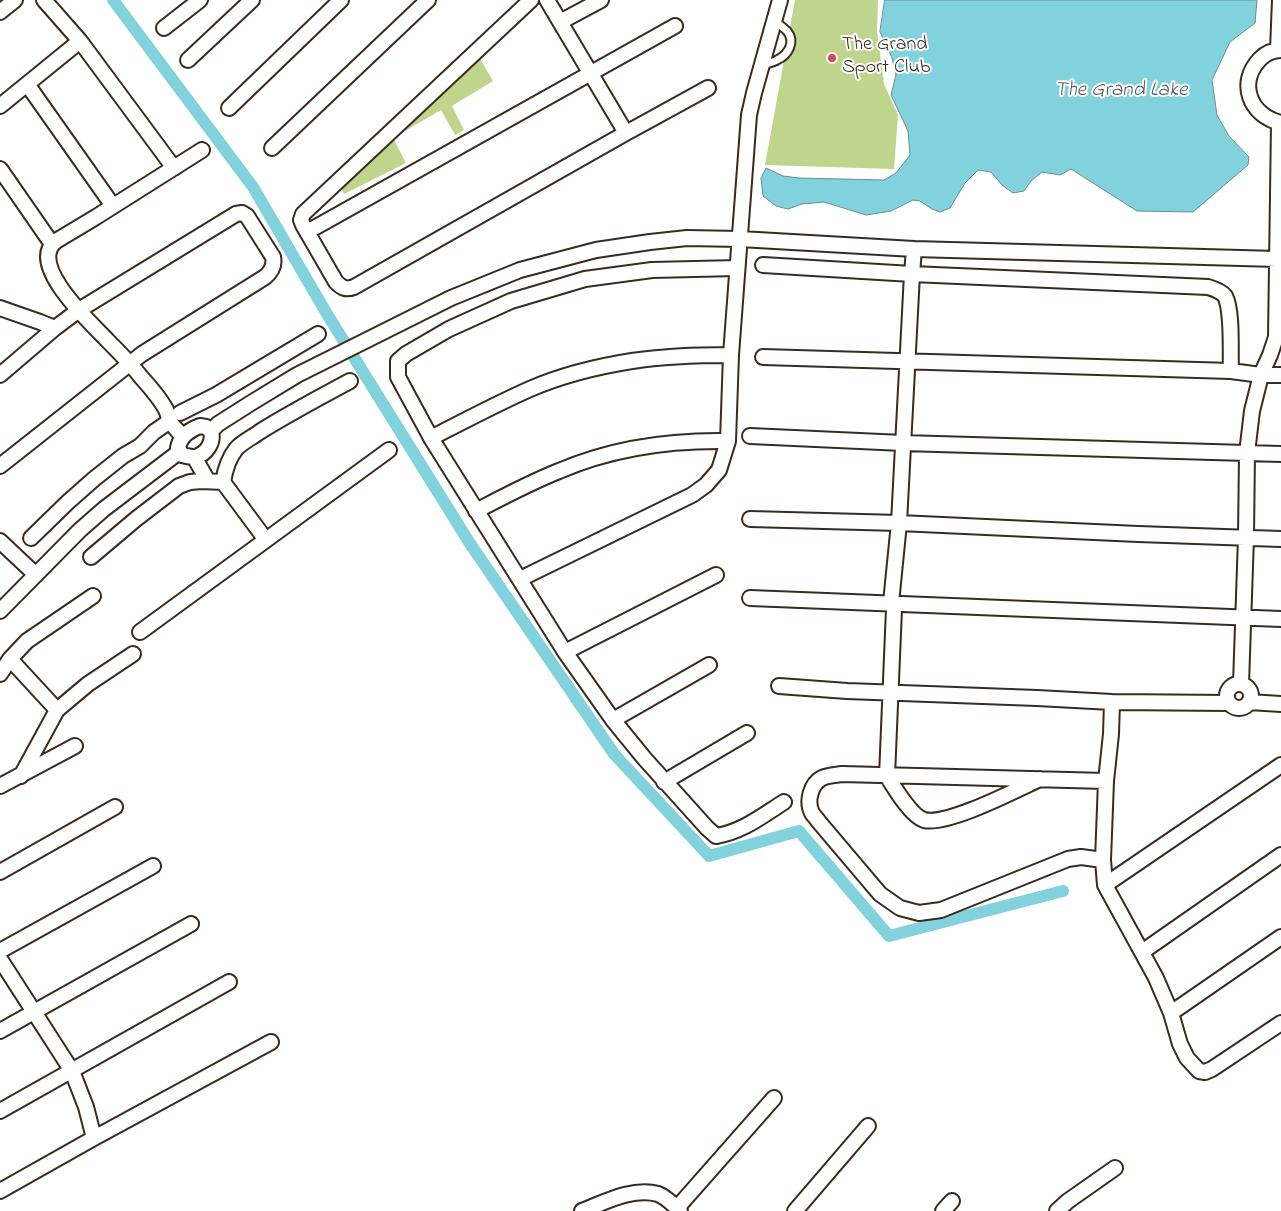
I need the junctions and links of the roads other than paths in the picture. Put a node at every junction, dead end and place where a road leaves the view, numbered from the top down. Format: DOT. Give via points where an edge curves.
graph roads {
  1 [pos="15,0"];
  2 [pos="44,0"];
  3 [pos="200,0"];
  4 [pos="252,0"];
  5 [pos="341,0"];
  6 [pos="428,0"];
  7 [pos="531,0"];
  8 [pos="547,0"];
  9 [pos="601,0"];
  10 [pos="780,0"];
  11 [pos="1280,0"];
  12 [pos="0,12"];
  13 [pos="774,20"];
  14 [pos="560,22"];
  15 [pos="675,26"];
  16 [pos="164,28"];
  17 [pos="80,41"];
  18 [pos="1280,50"];
  19 [pos="188,60"];
  20 [pos="762,65"];
  21 [pos="590,73"];
  22 [pos="27,84"];
  23 [pos="708,88"];
  24 [pos="0,106"];
  25 [pos="229,108"];
  26 [pos="1280,123"];
  27 [pos="626,133"];
  28 [pos="272,148"];
  29 [pos="202,150"];
  30 [pos="174,168"];
  31 [pos="0,169"];
  32 [pos="113,206"];
  33 [pos="307,232"];
  34 [pos="740,239"];
  35 [pos="52,244"];
  36 [pos="914,249"];
  37 [pos="1277,259"];
  38 [pos="763,266"];
  39 [pos="737,268"];
  40 [pos="912,274"];
  41 [pos="0,308"];
  42 [pos="79,310"];
  43 [pos="55,328"];
  44 [pos="318,334"];
  45 [pos="731,355"];
  46 [pos="763,357"];
  47 [pos="907,362"];
  48 [pos="130,364"];
  49 [pos="1231,371"];
  50 [pos="0,375"];
  51 [pos="1261,375"];
  52 [pos="1281,376"];
  53 [pos="350,381"];
  54 [pos="172,414"];
  55 [pos="211,431"];
  56 [pos="187,433"];
  57 [pos="750,436"];
  58 [pos="431,438"];
  59 [pos="728,441"];
  60 [pos="903,443"];
  61 [pos="209,447"];
  62 [pos="389,450"];
  63 [pos="180,452"];
  64 [pos="1247,453"];
  65 [pos="1281,454"];
  66 [pos="194,457"];
  67 [pos="0,466"];
  68 [pos="226,468"];
  69 [pos="208,481"];
  70 [pos="223,482"];
  71 [pos="476,511"];
  72 [pos="750,519"];
  73 [pos="899,523"];
  74 [pos="1246,537"];
  75 [pos="31,538"];
  76 [pos="1281,539"];
  77 [pos="266,540"];
  78 [pos="0,541"];
  79 [pos="91,557"];
  80 [pos="36,575"];
  81 [pos="716,575"];
  82 [pos="520,579"];
  83 [pos="93,596"];
  84 [pos="750,598"];
  85 [pos="891,603"];
  86 [pos="0,612"];
  87 [pos="1243,616"];
  88 [pos="1281,619"];
  89 [pos="140,632"];
  90 [pos="565,652"];
  91 [pos="133,654"];
  92 [pos="10,660"];
  93 [pos="709,665"];
  94 [pos="0,674"];
  95 [pos="1241,684"];
  96 [pos="779,686"];
  97 [pos="891,693"];
  98 [pos="1112,702"];
  99 [pos="1249,702"];
  100 [pos="1229,703"];
  101 [pos="1281,704"];
  102 [pos="57,710"];
  103 [pos="613,720"];
  104 [pos="747,733"];
  105 [pos="75,746"];
  106 [pos="1281,765"];
  107 [pos="21,776"];
  108 [pos="887,776"];
  109 [pos="1040,779"];
  110 [pos="1106,781"];
  111 [pos="664,782"];
  112 [pos="0,786"];
  113 [pos="784,802"];
  114 [pos="115,807"];
  115 [pos="1281,855"];
  116 [pos="1102,860"];
  117 [pos="153,866"];
  118 [pos="0,872"];
  119 [pos="1106,885"];
  120 [pos="191,924"];
  121 [pos="1281,937"];
  122 [pos="0,951"];
  123 [pos="1142,952"];
  124 [pos="0,959"];
  125 [pos="229,982"];
  126 [pos="34,1012"];
  127 [pos="1171,1013"];
  128 [pos="1281,1023"];
  129 [pos="0,1031"];
  130 [pos="271,1042"];
  131 [pos="72,1071"];
  132 [pos="774,1098"];
  133 [pos="0,1111"];
  134 [pos="868,1126"];
  135 [pos="94,1138"];
  136 [pos="1115,1168"];
  137 [pos="0,1191"];
  138 [pos="679,1210"];
  139 [pos="582,1211"];
  140 [pos="795,1211"];
  141 [pos="1057,1211"];
  1 -- 12 [label="street"];
  2 -- 17 [label="street"];
  3 -- 16 [label="street"];
  4 -- 19 [label="street"];
  5 -- 25 [label="street"];
  6 -- 28 [label="street"];
  7 -- 33 [label="street" via="306,210 301,220"];
  8 -- 14 [label="street"];
  9 -- 14 [label="street"];
  10 -- 13 [label="street"];
  11 -- 18 [label="street"];
  13 -- 20 [label="street"];
  13 -- 20 [label="lane" via="787,31 790,46 787,54"];
  14 -- 21 [label="street"];
  15 -- 21 [label="street"];
  17 -- 22 [label="street"];
  17 -- 30 [label="street"];
  18 -- 26 [label="street" via="1263,56 1255,65 1248,87 1256,110"];
  20 -- 34 [label="street" via="749,115"];
  21 -- 27 [label="street"];
  21 -- 33 [label="street"];
  22 -- 24 [label="street"];
  22 -- 32 [label="street"];
  23 -- 27 [label="street"];
  26 -- 37 [label="street"];
  27 -- 33 [label="street" via="350,288 343,288 336,282"];
  29 -- 30 [label="street"];
  30 -- 32 [label="street"];
  31 -- 35 [label="street"];
  32 -- 35 [label="street"];
  34 -- 36 [label="street"];
  34 -- 39 [label="street"];
  34 -- 55 [label="street" via="687,238 650,242 596,250 520,270 451,298 297,375"];
  35 -- 42 [label="street" via="48,260 52,274"];
  36 -- 37 [label="street"];
  36 -- 40 [label="street"];
  37 -- 51 [label="street" via="1276,337"];
  38 -- 40 [label="street"];
  39 -- 45 [label="street"];
  39 -- 58 [label="street" via="652,270 585,279 511,301 450,329 398,362 398,377"];
  40 -- 47 [label="street"];
  40 -- 49 [label="street" via="1208,287 1224,295 1230,316"];
  41 -- 43 [label="street"];
  42 -- 43 [label="street"];
  42 -- 48 [label="street"];
  42 -- 48 [label="street" via="229,218 242,213 247,216 273,257 270,273"];
  43 -- 50 [label="street"];
  44 -- 54 [label="street" via="216,395"];
  45 -- 58 [label="street" via="631,361 560,378 530,389"];
  45 -- 59 [label="street"];
  46 -- 47 [label="street"];
  47 -- 49 [label="street"];
  47 -- 60 [label="street"];
  48 -- 54 [label="street"];
  48 -- 67 [label="street"];
  49 -- 51 [label="street"];
  51 -- 52 [label="street"];
  51 -- 64 [label="street" via="1252,410"];
  53 -- 68 [label="street" via="246,441 237,448"];
  54 -- 56 [label="street"];
  54 -- 75 [label="street" via="140,446 94,479"];
  55 -- 56 [label="street" via="200,426"];
  55 -- 61 [label="street"];
  56 -- 63 [label="street" via="178,444"];
  57 -- 60 [label="street"];
  58 -- 71 [label="street"];
  59 -- 71 [label="street" via="700,440 622,451 559,470"];
  59 -- 82 [label="street" via="719,470 692,495"];
  60 -- 64 [label="street"];
  60 -- 73 [label="street"];
  61 -- 66 [label="street"];
  61 -- 68 [label="street"];
  62 -- 77 [label="street"];
  63 -- 66 [label="street"];
  63 -- 80 [label="street" via="104,509"];
  64 -- 65 [label="street"];
  64 -- 74 [label="street"];
  66 -- 69 [label="street"];
  68 -- 70 [label="street"];
  69 -- 70 [label="street"];
  69 -- 79 [label="street" via="179,486"];
  70 -- 77 [label="street"];
  71 -- 82 [label="street"];
  72 -- 73 [label="street"];
  73 -- 74 [label="street"];
  73 -- 85 [label="street"];
  74 -- 76 [label="street"];
  74 -- 87 [label="street"];
  77 -- 89 [label="street"];
  78 -- 80 [label="street"];
  80 -- 86 [label="street"];
  81 -- 90 [label="street"];
  82 -- 90 [label="street"];
  83 -- 92 [label="street" via="27,641"];
  84 -- 85 [label="street"];
  85 -- 87 [label="street"];
  85 -- 97 [label="street" via="894,609"];
  87 -- 88 [label="street"];
  87 -- 95 [label="street"];
  90 -- 103 [label="street"];
  91 -- 102 [label="street" via="88,684"];
  92 -- 94 [label="street"];
  92 -- 102 [label="street"];
  93 -- 103 [label="street"];
  95 -- 99 [label="street" via="1250,691"];
  95 -- 100 [label="street" via="1230,687 1227,692"];
  96 -- 97 [label="street"];
  97 -- 98 [label="street"];
  97 -- 108 [label="street"];
  98 -- 100 [label="street"];
  98 -- 110 [label="street"];
  99 -- 100 [label="street" via="1239,708"];
  99 -- 101 [label="street"];
  102 -- 107 [label="street"];
  103 -- 111 [label="street"];
  104 -- 111 [label="street"];
  105 -- 107 [label="street"];
  106 -- 119 [label="street"];
  107 -- 112 [label="street"];
  108 -- 109 [label="street"];
  108 -- 109 [label="street" via="914,813 923,820 954,817"];
  108 -- 116 [label="street" via="842,774 824,777 812,788 809,800 819,822 880,894 900,908 919,913 941,910 1068,859"];
  109 -- 110 [label="street"];
  110 -- 116 [label="street"];
  111 -- 113 [label="street" via="716,836 745,827"];
  114 -- 118 [label="street"];
  115 -- 123 [label="street"];
  116 -- 119 [label="street"];
  117 -- 122 [label="street"];
  119 -- 123 [label="street"];
  120 -- 126 [label="street"];
  121 -- 127 [label="street"];
  123 -- 127 [label="street"];
  124 -- 126 [label="street"];
  125 -- 131 [label="street"];
  126 -- 129 [label="street"];
  126 -- 131 [label="street"];
  127 -- 128 [label="street" via="1187,1058 1204,1072"];
  130 -- 135 [label="street"];
  131 -- 133 [label="street"];
  131 -- 135 [label="street"];
  132 -- 138 [label="street"];
  134 -- 140 [label="street"];
  135 -- 137 [label="street"];
  136 -- 141 [label="street"];
  138 -- 139 [label="street" via="660,1195 636,1193"];
}
